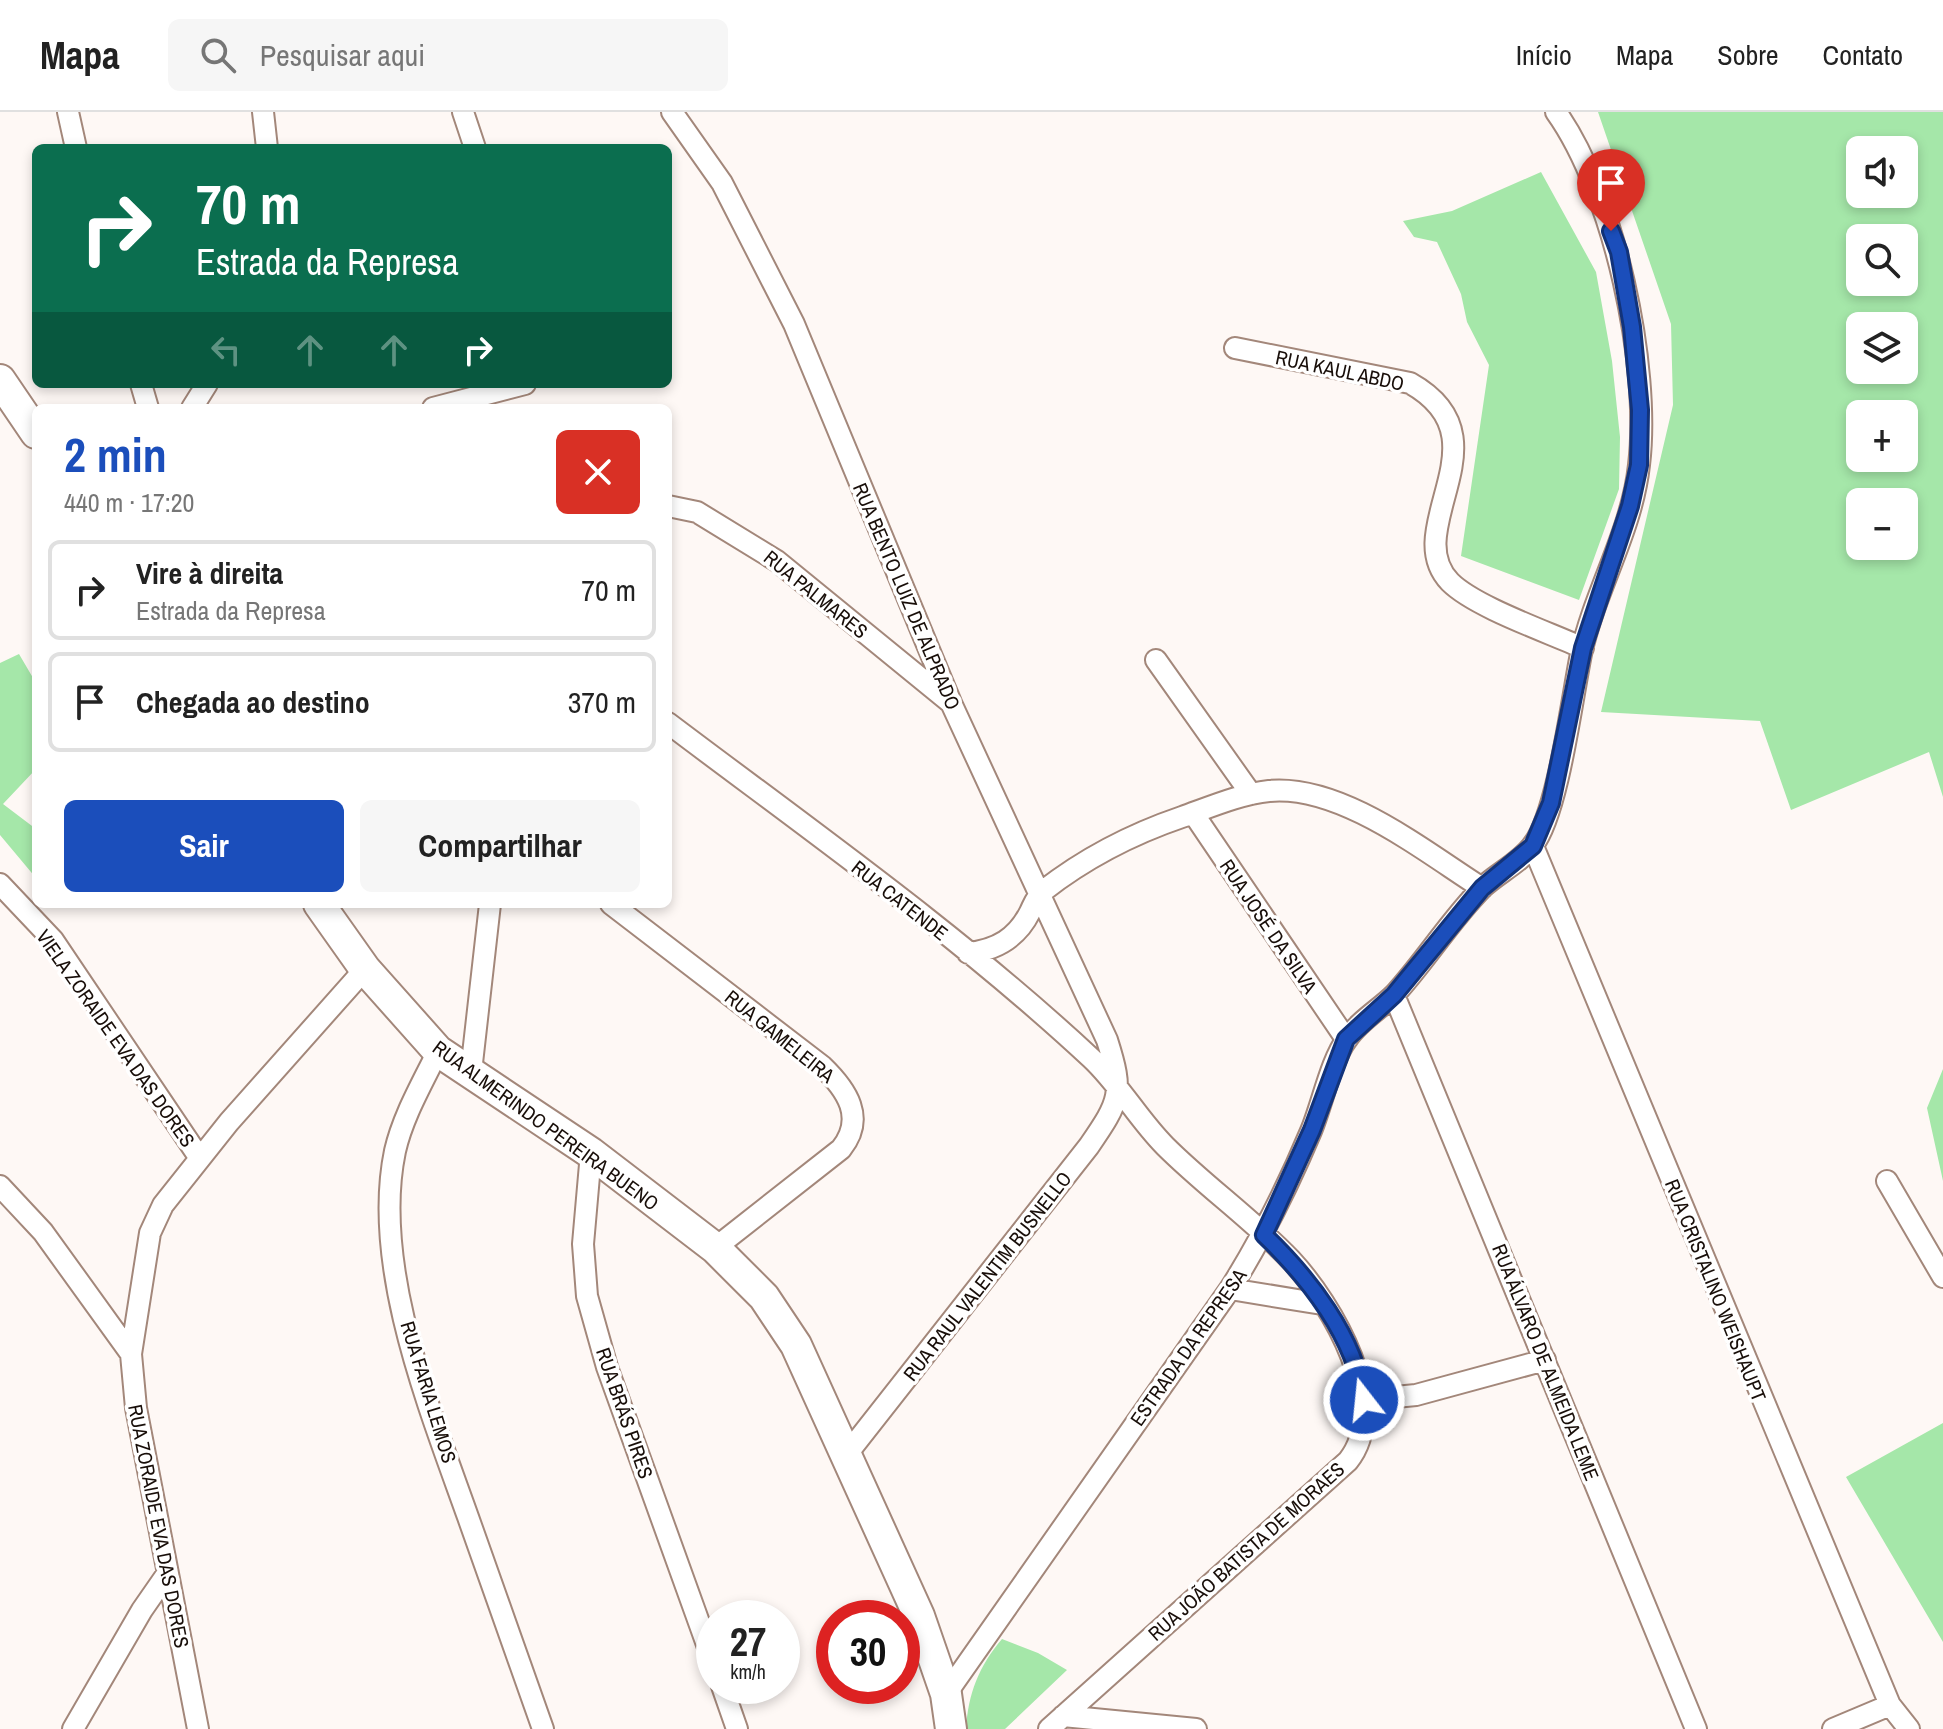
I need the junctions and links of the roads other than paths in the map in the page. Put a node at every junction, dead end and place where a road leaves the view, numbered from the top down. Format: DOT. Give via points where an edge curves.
graph roads {
  1 [pos="68,112"];
  2 [pos="263,112"];
  3 [pos="463,112"];
  4 [pos="672,112"];
  5 [pos="1556,112"];
  6 [pos="75,144"];
  7 [pos="267,144"];
  8 [pos="474,144"];
  9 [pos="1235,348"];
  10 [pos="0,380"];
  11 [pos="510,388"];
  12 [pos="448,404"];
  13 [pos="32,427"];
  14 [pos="672,507"];
  15 [pos="1583,648"];
  16 [pos="1156,660"];
  17 [pos="952,705"];
  18 [pos="672,726"];
  19 [pos="1251,794"];
  20 [pos="1193,813"];
  21 [pos="1533,846"];
  22 [pos="0,884"];
  23 [pos="1482,888"];
  24 [pos="1039,894"];
  25 [pos="322,908"];
  26 [pos="490,908"];
  27 [pos="616,908"];
  28 [pos="968,953"];
  29 [pos="365,969"];
  30 [pos="1394,995"];
  31 [pos="1346,1039"];
  32 [pos="438,1051"];
  33 [pos="471,1072"];
  34 [pos="1119,1092"];
  35 [pos="591,1153"];
  36 [pos="199,1157"];
  37 [pos="1887,1181"];
  38 [pos="0,1186"];
  39 [pos="1264,1235"];
  40 [pos="715,1248"];
  41 [pos="1943,1277"];
  42 [pos="1230,1289"];
  43 [pos="1322,1304"];
  44 [pos="131,1354"];
  45 [pos="1545,1360"];
  46 [pos="1364,1400"];
  47 [pos="847,1454"];
  48 [pos="167,1574"];
  49 [pos="696,1614"];
  50 [pos="946,1694"];
  51 [pos="728,1704"];
  52 [pos="1890,1705"];
  53 [pos="1056,1723"];
  54 [pos="73,1729"];
  55 [pos="198,1729"];
  56 [pos="543,1729"];
  57 [pos="737,1729"];
  58 [pos="951,1729"];
  59 [pos="1196,1729"];
  60 [pos="1696,1729"];
  61 [pos="1833,1729"];
  62 [pos="1909,1729"];
  1 -- 6 [label="street"];
  2 -- 7 [label="street"];
  3 -- 8 [label="street"];
  4 -- 17 [label="street, RUA BENTO LUIZ DE ALPRADO" via="722,183 794,324"];
  5 -- 15 [label="street, ESTRADA DA REPRESA" via="1571,133 1619,252 1640,410 1639,465 1630,506"];
  9 -- 15 [label="street, RUA KAUL ABDO" via="1410,383 1433,396 1445,410 1453,457 1436,540 1438,563 1450,581 1473,598"];
  10 -- 13 [label="main road"];
  11 -- 12 [label="street"];
  14 -- 17 [label="street, RUA PALMARES" via="697,512 777,561"];
  15 -- 21 [label="street, ESTRADA DA REPRESA" via="1551,803"];
  16 -- 19 [label="street"];
  17 -- 24 [label="street, RUA BENTO LUIZ DE ALPRADO"];
  18 -- 28 [label="street, RUA CATENDE"];
  19 -- 20 [label="street"];
  19 -- 23 [label="street" via="1300,793 1370,817"];
  20 -- 24 [label="street" via="1110,848"];
  20 -- 31 [label="street, RUA JOSÉ DA SILVA"];
  21 -- 23 [label="street, ESTRADA DA REPRESA"];
  21 -- 52 [label="street, RUA CRISTALINO WEISHAUPT"];
  22 -- 36 [label="street, VIELA ZORAIDE EVA DAS DORES" via="53,940"];
  23 -- 30 [label="street, ESTRADA DA REPRESA"];
  24 -- 28 [label="street" via="1019,932 1002,944"];
  24 -- 34 [label="street, RUA BENTO LUIZ DE ALPRADO" via="1107,1040"];
  25 -- 29 [label="main road, RUA ALMERINDO PEREIRA BUENO"];
  26 -- 33 [label="street"];
  27 -- 40 [label="street, RUA GAMELEIRA" via="822,1066 852,1105 853,1130 841,1149"];
  28 -- 34 [label="street, RUA CATENDE" via="1092,1059"];
  29 -- 32 [label="main road, RUA ALMERINDO PEREIRA BUENO"];
  29 -- 36 [label="street, RUA ZORAIDE EVA DAS DORES"];
  30 -- 31 [label="street, ESTRADA DA REPRESA"];
  30 -- 45 [label="street, RUA ÁLVARO DE ALMEIDA LEME"];
  31 -- 39 [label="street, ESTRADA DA REPRESA"];
  32 -- 33 [label="main road, RUA ALMERINDO PEREIRA BUENO"];
  32 -- 56 [label="street, RUA FARIA LEMOS" via="395,1152 393,1260 436,1424"];
  33 -- 35 [label="main road, RUA ALMERINDO PEREIRA BUENO"];
  34 -- 39 [label="street, RUA JOÃO BATISTA DE MORAES" via="1167,1148"];
  34 -- 47 [label="street, RUA RAUL VALENTIM BUSNELLO" via="1089,1146"];
  35 -- 40 [label="main road, RUA ALMERINDO PEREIRA BUENO"];
  35 -- 49 [label="street, RUA BRÁS PIRES" via="583,1244 587,1296 607,1367"];
  36 -- 44 [label="street, RUA ZORAIDE EVA DAS DORES" via="163,1205 150,1233"];
  37 -- 41 [label="street"];
  38 -- 44 [label="street" via="43,1232"];
  39 -- 42 [label="street, ESTRADA DA REPRESA"];
  39 -- 43 [label="street, RUA JOÃO BATISTA DE MORAES" via="1293,1262"];
  40 -- 47 [label="main road, RUA ALMERINDO PEREIRA BUENO" via="782,1321"];
  42 -- 43 [label="street"];
  42 -- 50 [label="street, ESTRADA DA REPRESA"];
  43 -- 46 [label="street, RUA JOÃO BATISTA DE MORAES" via="1353,1363"];
  44 -- 48 [label="street, RUA ZORAIDE EVA DAS DORES" via="144,1465"];
  45 -- 46 [label="street" via="1416,1395"];
  45 -- 60 [label="street, RUA ÁLVARO DE ALMEIDA LEME"];
  46 -- 53 [label="street, RUA JOÃO BATISTA DE MORAES" via="1362,1440 1348,1461"];
  47 -- 50 [label="main road, RUA ALMERINDO PEREIRA BUENO" via="919,1616"];
  48 -- 54 [label="street"];
  48 -- 55 [label="street, RUA ZORAIDE EVA DAS DORES"];
  50 -- 58 [label="main road, RUA ALMERINDO PEREIRA BUENO"];
  51 -- 57 [label="street"];
  52 -- 61 [label="street"];
  52 -- 62 [label="street, RUA CRISTALINO WEISHAUPT"];
  53 -- 59 [label="street"];
}
